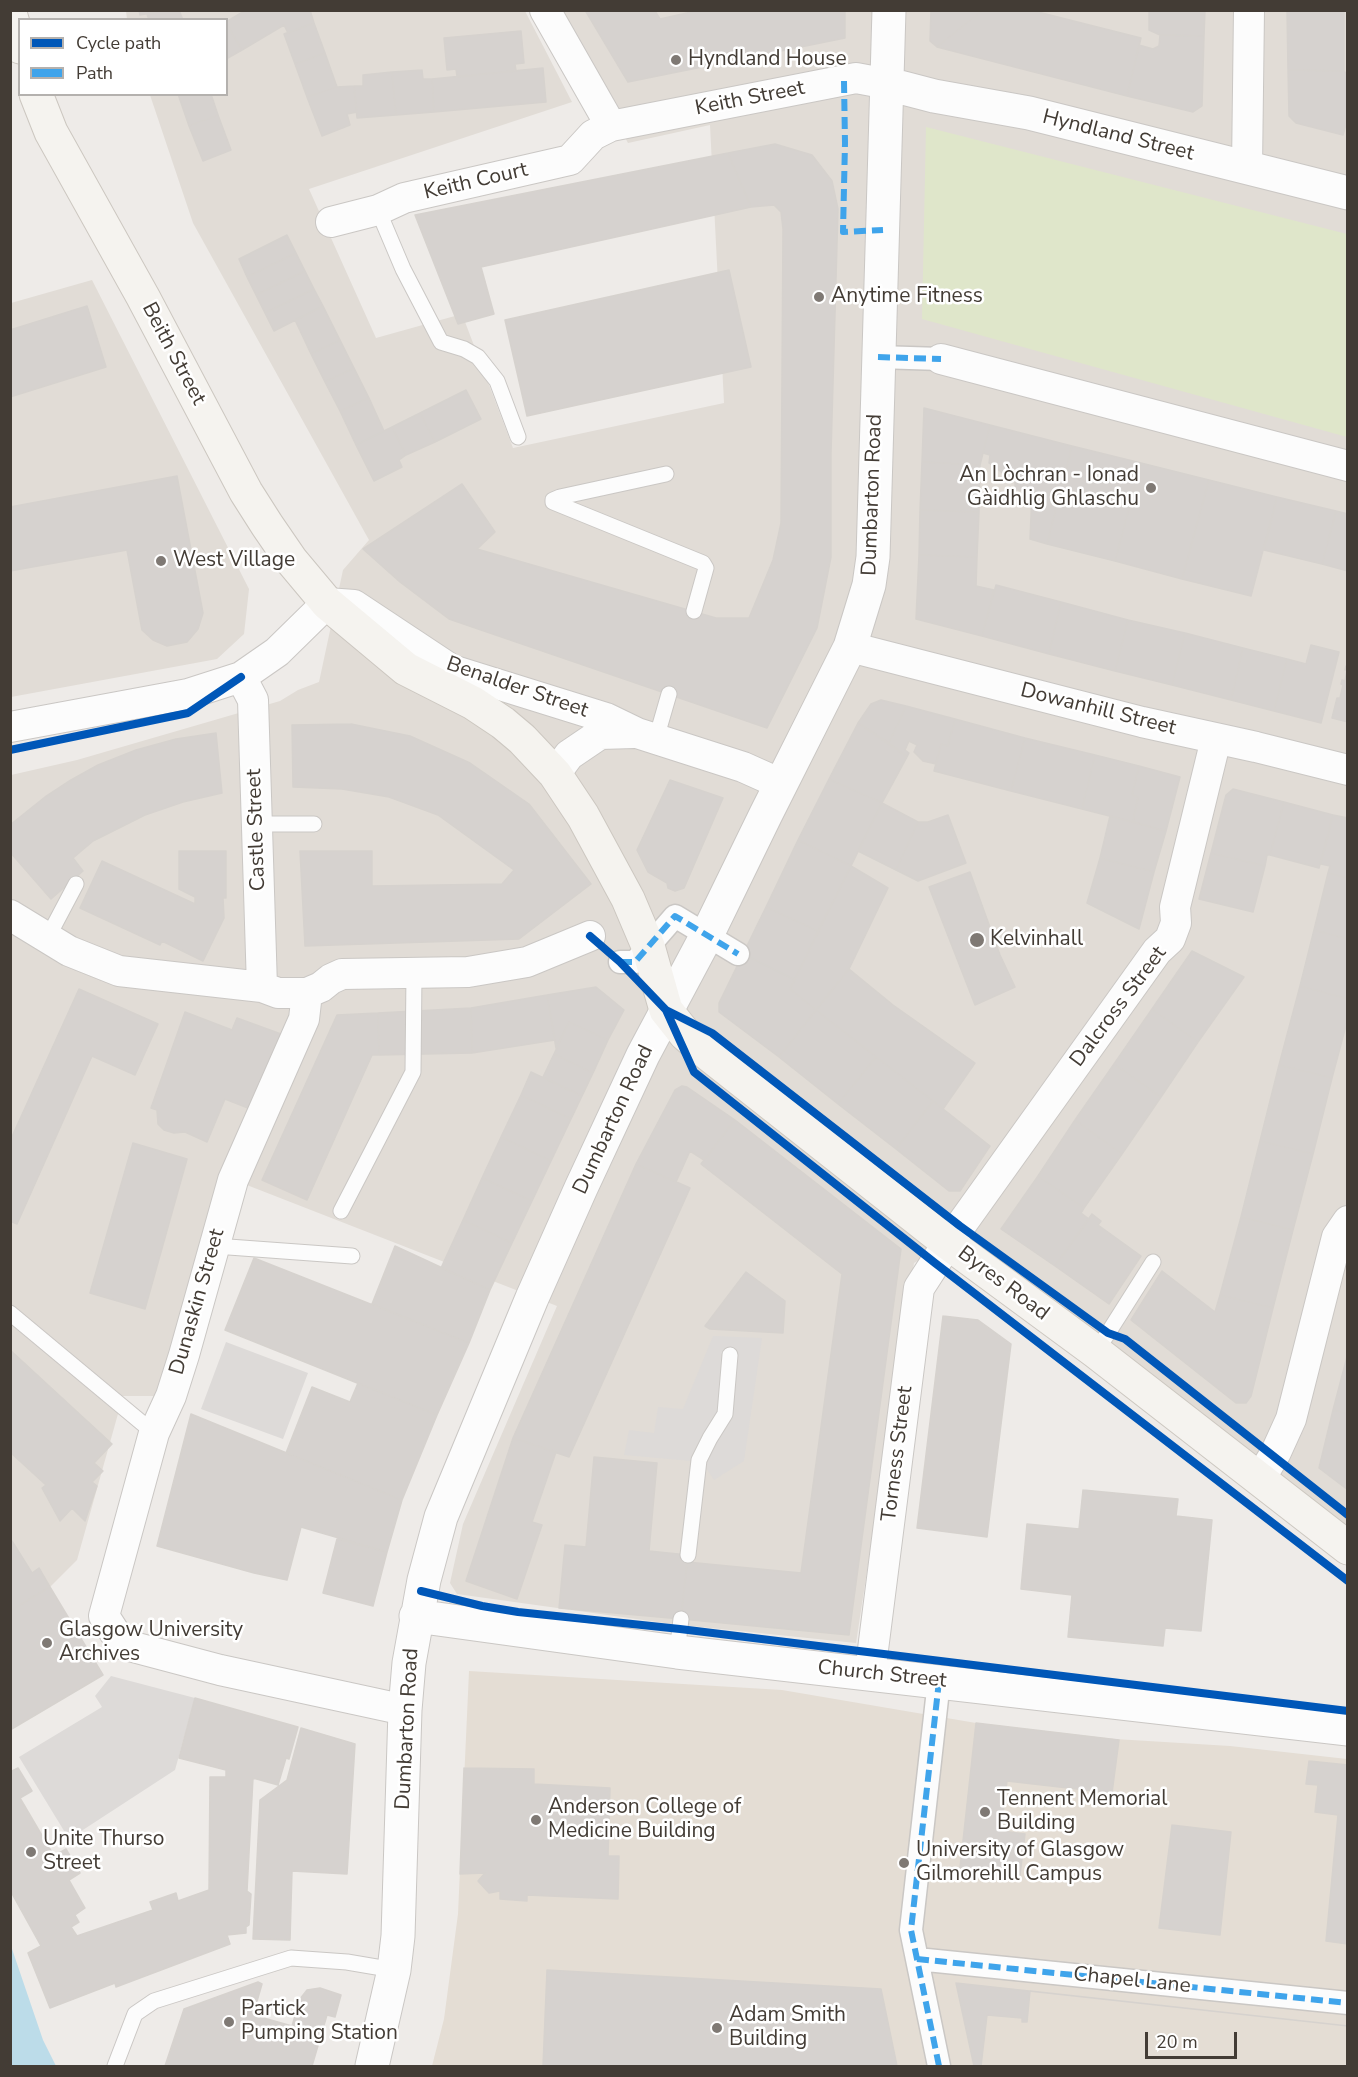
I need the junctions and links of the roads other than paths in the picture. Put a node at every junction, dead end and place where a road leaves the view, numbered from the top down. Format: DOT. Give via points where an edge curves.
graph roads {
  1 [pos="545,10"];
  2 [pos="890,10"];
  3 [pos="1249,10"];
  4 [pos="10,13"];
  5 [pos="18,40"];
  6 [pos="888,84"];
  7 [pos="37,96"];
  8 [pos="611,126"];
  9 [pos="1247,168"];
  10 [pos="1347,193"];
  11 [pos="378,210"];
  12 [pos="331,222"];
  13 [pos="878,357"];
  14 [pos="941,359"];
  15 [pos="518,437"];
  16 [pos="1347,466"];
  17 [pos="666,474"];
  18 [pos="327,603"];
  19 [pos="694,611"];
  20 [pos="850,647"];
  21 [pos="241,677"];
  22 [pos="669,694"];
  23 [pos="10,727"];
  24 [pos="647,736"];
  25 [pos="1216,739"];
  26 [pos="1347,770"];
  27 [pos="555,774"];
  28 [pos="781,783"];
  29 [pos="257,824"];
  30 [pos="314,824"];
  31 [pos="76,884"];
  32 [pos="10,915"];
  33 [pos="707,935"];
  34 [pos="590,936"];
  35 [pos="48,937"];
  36 [pos="648,946"];
  37 [pos="738,954"];
  38 [pos="620,962"];
  39 [pos="414,973"];
  40 [pos="262,987"];
  41 [pos="307,993"];
  42 [pos="666,1010"];
  43 [pos="341,1211"];
  44 [pos="1347,1221"];
  45 [pos="948,1243"];
  46 [pos="215,1246"];
  47 [pos="352,1256"];
  48 [pos="1153,1262"];
  49 [pos="10,1313"];
  50 [pos="1096,1352"];
  51 [pos="730,1354"];
  52 [pos="154,1433"];
  53 [pos="1260,1479"];
  54 [pos="1347,1548"];
  55 [pos="687,1555"];
  56 [pos="416,1616"];
  57 [pos="681,1619"];
  58 [pos="677,1652"];
  59 [pos="870,1673"];
  60 [pos="939,1681"];
  61 [pos="405,1710"];
  62 [pos="1347,1729"];
  63 [pos="917,1959"];
  64 [pos="394,1970"];
  65 [pos="1347,2003"];
  66 [pos="115,2067"];
  67 [pos="372,2067"];
  68 [pos="939,2067"];
  1 -- 8 [label="street"];
  2 -- 6 [label="street, Dumbarton Road"];
  3 -- 9 [label="street"];
  4 -- 5 [label="main road"];
  6 -- 8 [label="street, Keith Street" via="856,78"];
  6 -- 9 [label="street, Hyndland Street" via="1029,113"];
  6 -- 13 [label="street, Dumbarton Road"];
  7 -- 18 [label="main road, Beith Street" via="51,132 246,492 291,560"];
  8 -- 11 [label="street, Keith Court" via="593,135 570,160 404,198"];
  9 -- 10 [label="street, Hyndland Street"];
  11 -- 12 [label="street, Keith Court"];
  11 -- 15 [label="lane" via="441,342 478,357 497,381"];
  13 -- 14 [label="street"];
  13 -- 20 [label="street, Dumbarton Road" via="873,557 869,585"];
  14 -- 16 [label="street"];
  17 -- 19 [label="lane" via="560,497 553,502 703,563 706,568"];
  18 -- 21 [label="street" via="277,652"];
  18 -- 24 [label="street, Benalder Street" via="354,605 452,670 606,718"];
  18 -- 27 [label="main road, Beith Street" via="406,669 503,723"];
  20 -- 25 [label="street, Dowanhill Street"];
  20 -- 28 [label="street, Dumbarton Road"];
  21 -- 23 [label="street" via="188,694"];
  21 -- 29 [label="street, Castle Street" via="253,700"];
  22 -- 24 [label="lane"];
  24 -- 27 [label="street, Benalder Street" via="600,734 569,755"];
  24 -- 28 [label="street, Benalder Street"];
  25 -- 26 [label="street, Dowanhill Street"];
  25 -- 45 [label="street, Dalcross Street" via="1170,939 1157,951"];
  27 -- 36 [label="main road, Beith Street" via="605,855"];
  28 -- 33 [label="street, Dumbarton Road"];
  29 -- 30 [label="lane"];
  29 -- 40 [label="street, Castle Street"];
  31 -- 35 [label="lane"];
  32 -- 35 [label="street"];
  33 -- 36 [label="street" via="675,916"];
  33 -- 37 [label="street"];
  33 -- 42 [label="street, Dumbarton Road"];
  34 -- 39 [label="street" via="528,962 468,972"];
  35 -- 40 [label="street" via="69,951 119,970"];
  36 -- 38 [label="street" via="635,962"];
  36 -- 42 [label="main road, Beith Street"];
  39 -- 41 [label="street" via="342,974"];
  39 -- 43 [label="lane" via="413,1072"];
  40 -- 41 [label="street" via="278,993"];
  41 -- 46 [label="street, Dunaskin Street" via="304,1019 233,1180"];
  42 -- 45 [label="main road, Byres Road" via="706,1053"];
  42 -- 56 [label="street, Dumbarton Road" via="541,1278 441,1517"];
  44 -- 53 [label="street" via="1337,1237 1291,1419"];
  45 -- 50 [label="main road, Byres Road"];
  45 -- 59 [label="street, Torness Street" via="919,1288"];
  46 -- 47 [label="lane"];
  46 -- 52 [label="street, Dunaskin Street" via="174,1386"];
  48 -- 50 [label="lane"];
  49 -- 52 [label="lane"];
  50 -- 53 [label="main road, Byres Road"];
  51 -- 55 [label="lane" via="725,1414 699,1460"];
  52 -- 61 [label="street, Dunaskin Street" via="104,1616 122,1644 220,1670"];
  53 -- 54 [label="main road, Byres Road"];
  56 -- 58 [label="street, Church Street"];
  56 -- 61 [label="street, Dumbarton Road"];
  57 -- 58 [label="lane"];
  58 -- 59 [label="street, Church Street"];
  59 -- 60 [label="street, Church Street"];
  60 -- 62 [label="street, Church Street"];
  60 -- 63 [label="street" via="911,1930"];
  61 -- 64 [label="street, Dumbarton Road"];
  63 -- 65 [label="street, Chapel Lane"];
  63 -- 68 [label="street"];
  64 -- 66 [label="lane" via="291,1958 154,2001 135,2014"];
  64 -- 67 [label="street, Dumbarton Road"];
}
